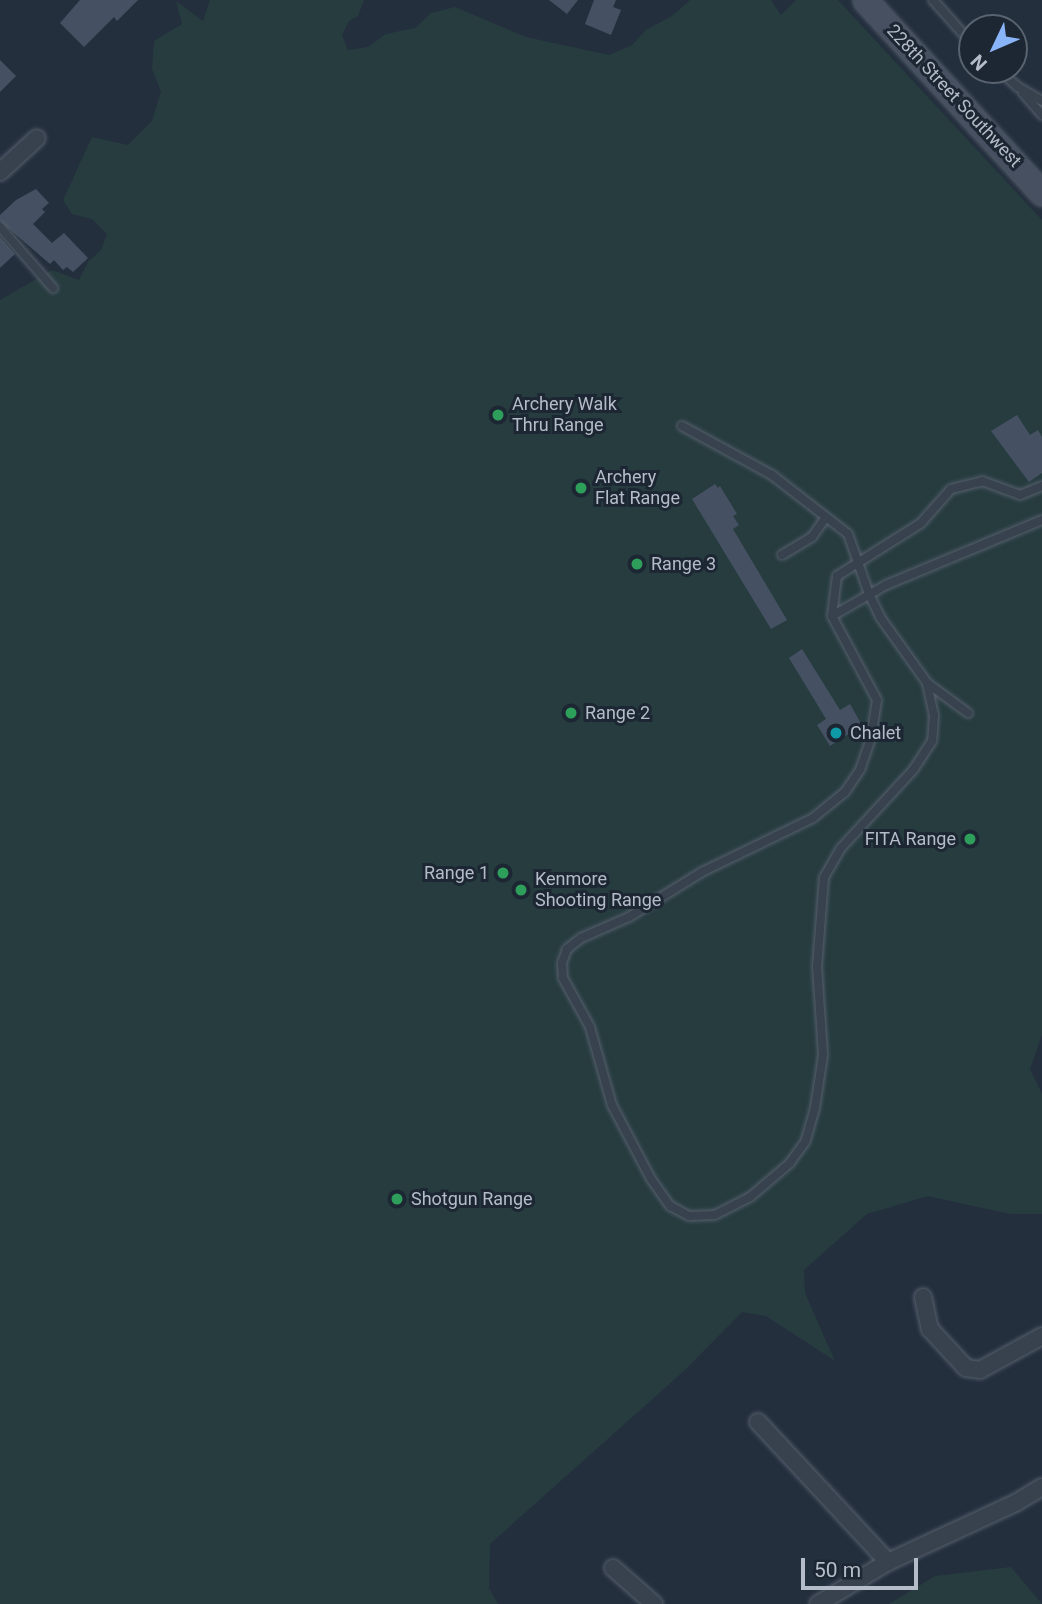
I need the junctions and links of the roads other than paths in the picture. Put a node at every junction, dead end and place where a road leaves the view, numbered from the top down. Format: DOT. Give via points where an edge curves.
graph roads {
  1 [pos="865,0"];
  2 [pos="933,0"];
  3 [pos="958,28"];
  4 [pos="1015,84"];
  5 [pos="1018,87"];
  6 [pos="1042,101"];
  7 [pos="1042,115"];
  8 [pos="37,138"];
  9 [pos="0,172"];
  10 [pos="1042,192"];
  11 [pos="0,227"];
  12 [pos="53,288"];
  13 [pos="682,426"];
  14 [pos="1042,486"];
  15 [pos="826,517"];
  16 [pos="1042,520"];
  17 [pos="782,555"];
  18 [pos="859,562"];
  19 [pos="869,594"];
  20 [pos="832,617"];
  21 [pos="927,682"];
  22 [pos="968,713"];
  23 [pos="923,1297"];
  24 [pos="1042,1336"];
  25 [pos="758,1422"];
  26 [pos="1042,1487"];
  27 [pos="888,1562"];
  28 [pos="612,1568"];
  29 [pos="654,1604"];
  30 [pos="818,1604"];
  1 -- 10 [label="main road, 228th Street Southwest"];
  2 -- 3 [label="lane"];
  4 -- 5 [label="lane"];
  5 -- 6 [label="lane"];
  5 -- 7 [label="lane"];
  8 -- 9 [label="street"];
  11 -- 12 [label="lane"];
  13 -- 15 [label="lane" via="772,475"];
  14 -- 18 [label="lane" via="1020,495 982,481 951,489 921,523"];
  15 -- 17 [label="lane" via="812,537"];
  15 -- 18 [label="lane" via="848,534"];
  16 -- 19 [label="lane"];
  18 -- 19 [label="lane"];
  18 -- 20 [label="lane" via="836,576"];
  19 -- 20 [label="lane"];
  19 -- 21 [label="lane"];
  20 -- 21 [label="lane" via="877,700 860,770 845,792 813,818 581,939 567,949 562,963 564,978 590,1027 612,1105 651,1179 670,1206 689,1216 715,1215 751,1197 790,1163 805,1142 823,1055 817,966 824,877 841,848 914,769 932,741 934,715"];
  21 -- 22 [label="lane"];
  23 -- 24 [label="street" via="929,1329 966,1368 980,1370"];
  25 -- 27 [label="street"];
  26 -- 27 [label="street"];
  27 -- 30 [label="street"];
  28 -- 29 [label="street"];
}
